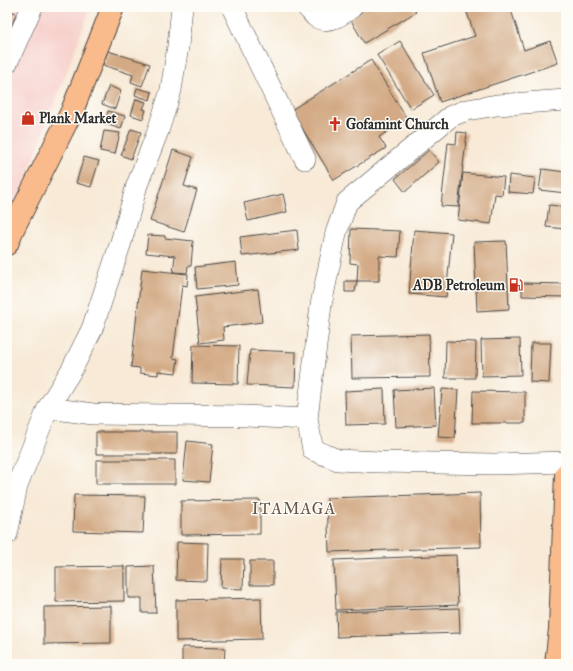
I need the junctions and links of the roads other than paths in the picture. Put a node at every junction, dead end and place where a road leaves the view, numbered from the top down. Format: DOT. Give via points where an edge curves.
graph roads {
  1 [pos="32,7"];
  2 [pos="113,7"];
  3 [pos="182,7"];
  4 [pos="232,7"];
  5 [pos="307,7"];
  6 [pos="352,7"];
  7 [pos="7,63"];
  8 [pos="566,100"];
  9 [pos="305,159"];
  10 [pos="7,244"];
  11 [pos="48,408"];
  12 [pos="307,419"];
  13 [pos="566,462"];
  14 [pos="566,474"];
  15 [pos="7,534"];
  16 [pos="556,664"];
  1 -- 7 [label="street"];
  2 -- 10 [label="main road" via="72,111"];
  3 -- 11 [label="street" via="171,90 137,185 100,307 72,369"];
  4 -- 9 [label="street"];
  5 -- 6 [label="street" via="315,16 328,20"];
  8 -- 12 [label="street" via="497,105 467,110 451,116 347,202 336,233 321,306"];
  11 -- 12 [label="street" via="93,414"];
  11 -- 15 [label="street" via="17,486"];
  12 -- 13 [label="street" via="313,450 338,460 494,464"];
  14 -- 16 [label="main road" via="560,629"];
}
